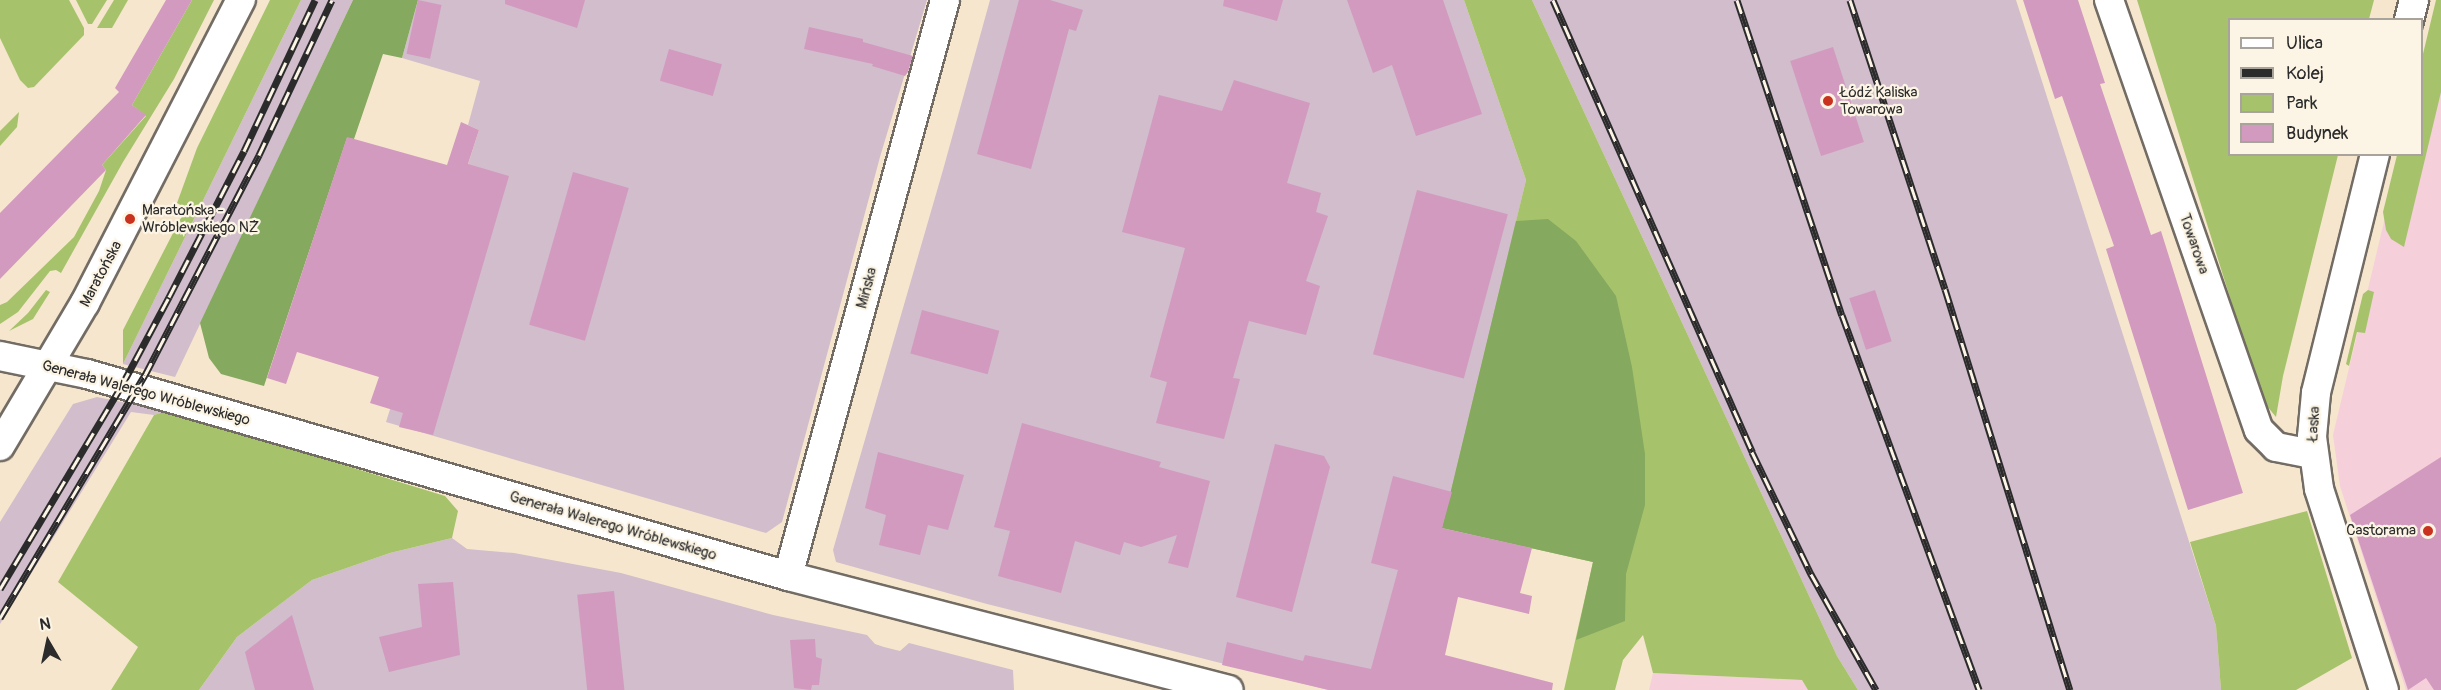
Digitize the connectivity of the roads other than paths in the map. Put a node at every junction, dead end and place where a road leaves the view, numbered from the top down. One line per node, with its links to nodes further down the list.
1 (241, 0): 8 (street, Maratońska)
2 (945, 0): 11 (street, Mińska)
3 (2109, 0): 10 (street, Towarowa)
4 (2414, 0): 5 (street)
5 (2410, 18)
6 (2375, 156): 10 (street, Łaska)
7 (0, 356): 8 (street, Generała Walerego Wróblewskiego)
8 (49, 366): 9 (street, Maratońska); 11 (street, Generała Walerego Wróblewskiego)
9 (0, 446)
10 (2312, 454): 13 (street, Łaska)
11 (788, 576): 12 (street, Generała Walerego Wróblewskiego)
12 (1228, 690)
13 (2384, 690)

